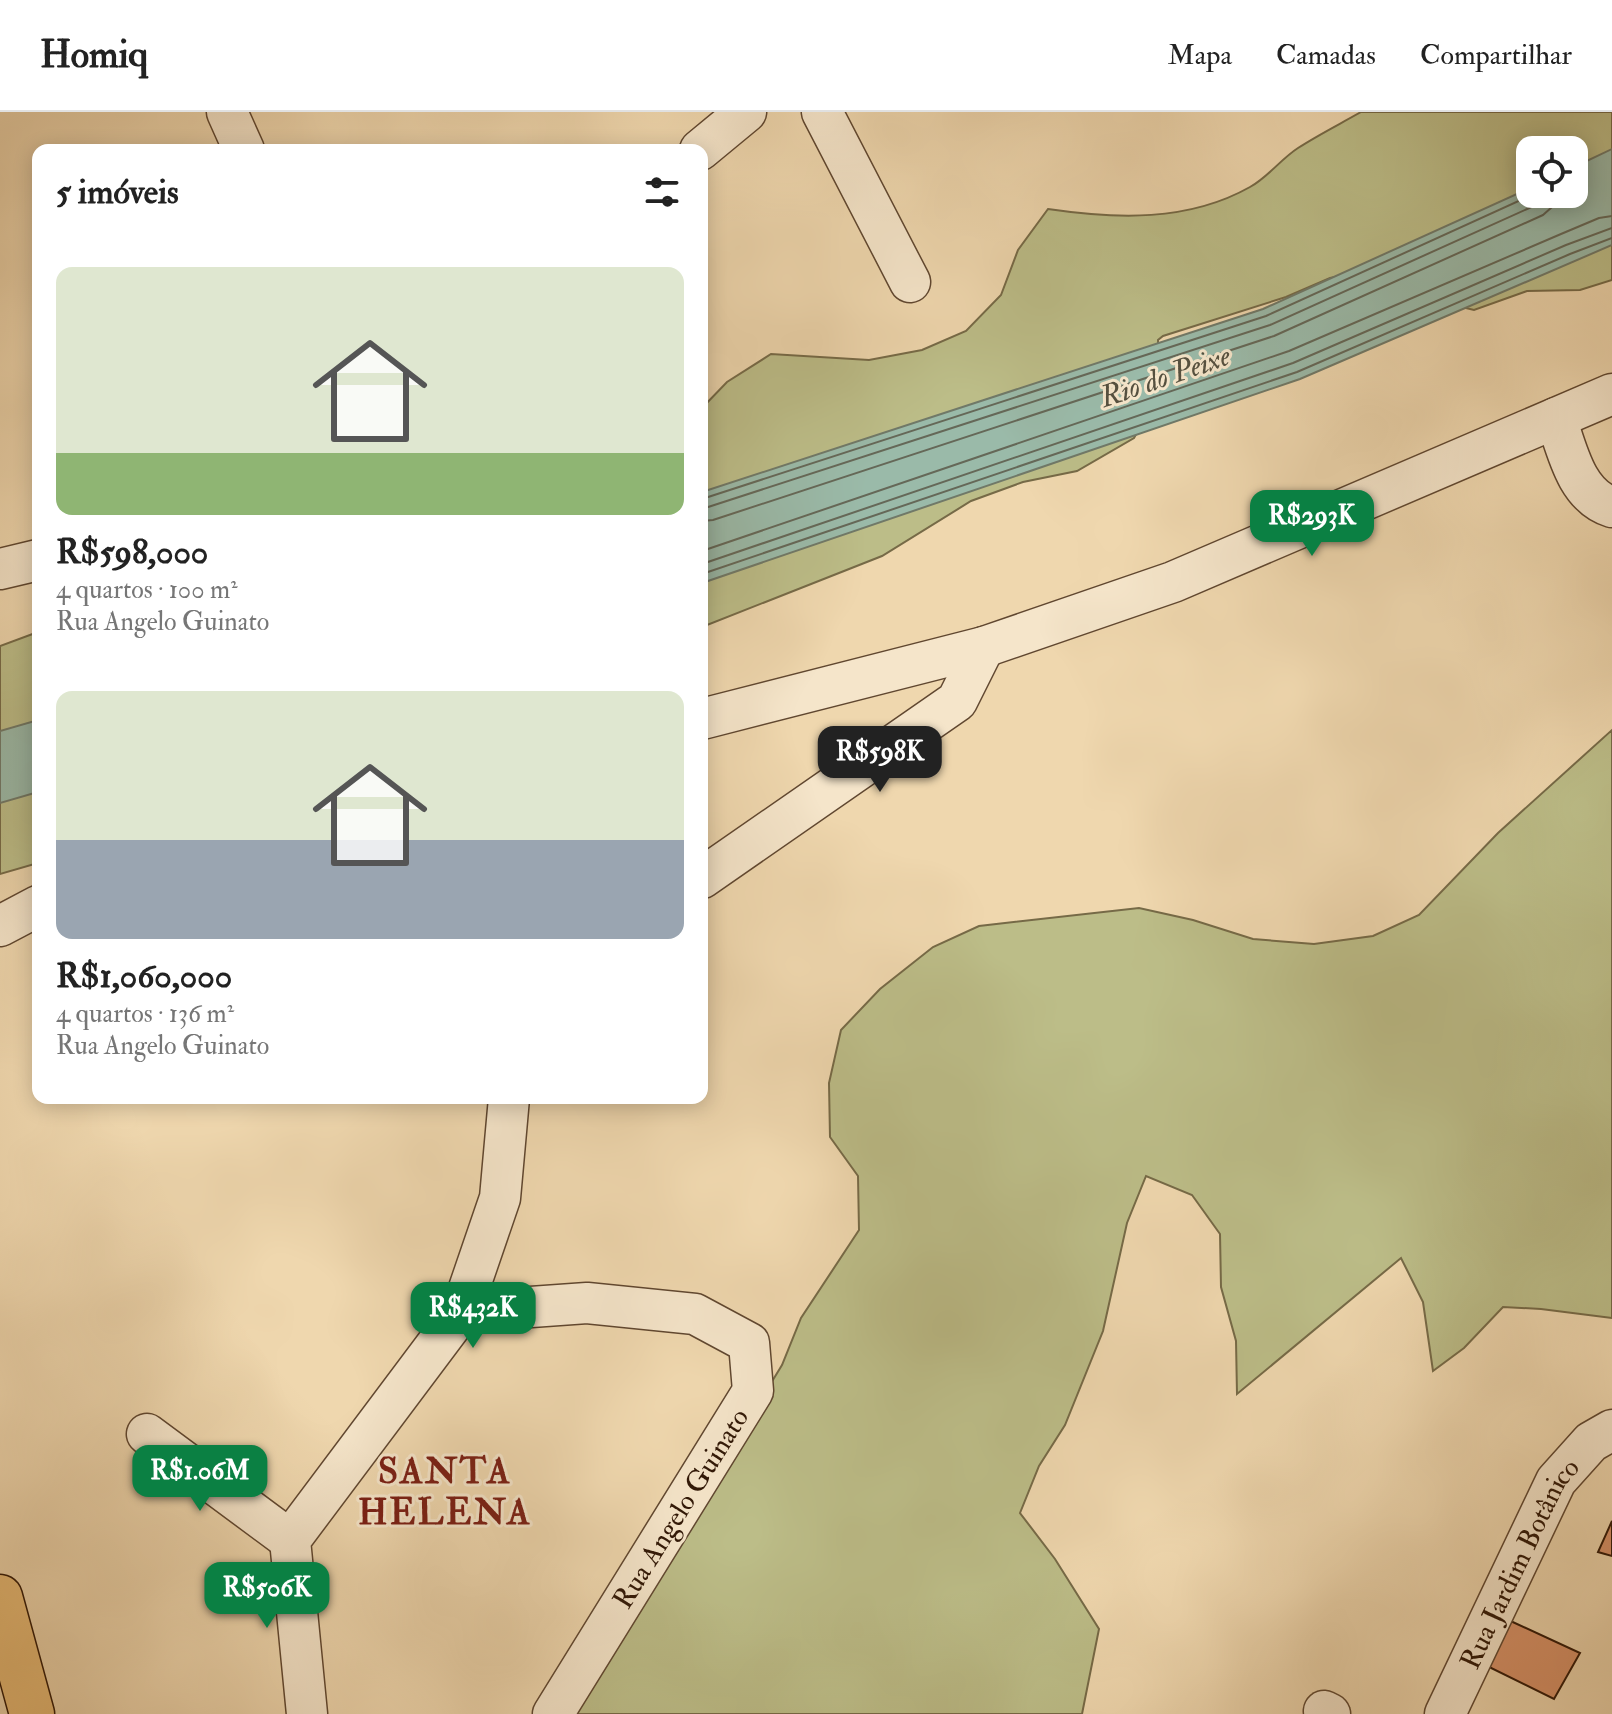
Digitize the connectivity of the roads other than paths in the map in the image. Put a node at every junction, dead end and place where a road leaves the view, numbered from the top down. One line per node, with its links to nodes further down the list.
1 (227, 112): 4 (street)
2 (746, 112): 5 (street)
3 (822, 112): 6 (street)
4 (241, 144)
5 (707, 144)
6 (910, 282)
7 (1612, 394): 8 (street)
8 (1556, 418): 9 (street); 12 (street)
9 (1612, 507)
10 (32, 561): 11 (street)
11 (0, 569)
12 (984, 647): 13 (street); 14 (street)
13 (708, 717)
14 (708, 874)
15 (32, 909): 16 (street)
16 (0, 926)
17 (508, 1104): 18 (street)
18 (461, 1312): 21 (street); 25 (street, Rua Angelo Guinato)
19 (1612, 1430): 26 (street, Rua Jardim Botânico)
20 (147, 1434): 21 (street)
21 (290, 1540): 24 (street)
22 (0, 1597): 23 (main road)
23 (32, 1714)
24 (307, 1714)
25 (553, 1714)
26 (1445, 1714)

